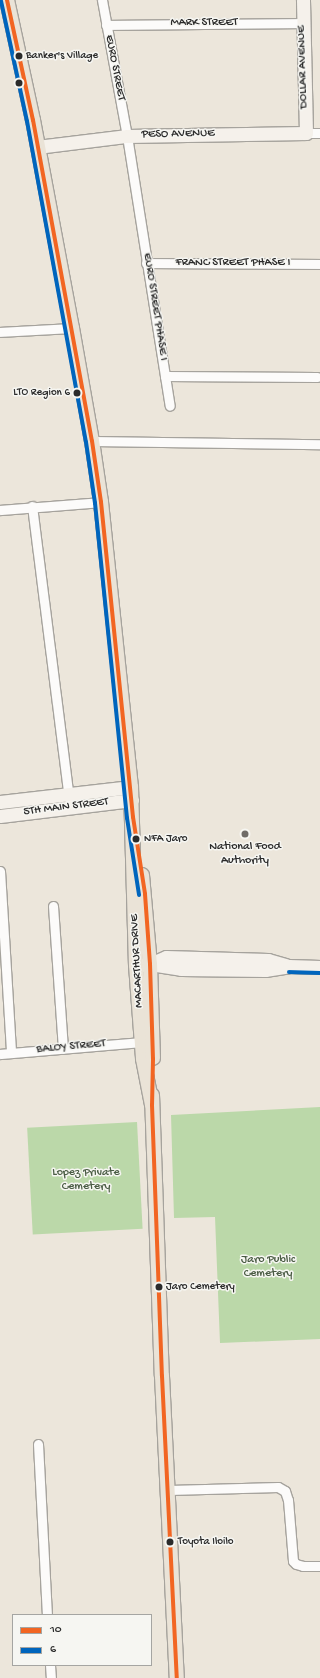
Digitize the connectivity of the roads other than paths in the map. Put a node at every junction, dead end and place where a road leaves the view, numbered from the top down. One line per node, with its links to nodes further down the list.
1 (7, 0): 9 (main road, MACARTHUR DRIVE)
2 (102, 0): 5 (street, EURO STREET)
3 (303, 0): 4 (street, DOLLAR AVENUE)
4 (303, 23): 5 (street, MARK STREET); 6 (street, DOLLAR AVENUE)
5 (106, 25): 8 (street, EURO STREET)
6 (306, 133): 7 (street, PESO AVENUE); 8 (street, PESO AVENUE)
7 (320, 133)
8 (127, 136): 9 (street, PESO AVENUE); 10 (street, EURO STREET PHASE I)
9 (37, 147): 12 (main road, MACARTHUR DRIVE)
10 (146, 263): 11 (street, FRANC STREET PHASE I); 14 (street, EURO STREET PHASE I)
11 (320, 264)
12 (72, 328): 13 (street); 17 (main road, MACARTHUR DRIVE)
13 (0, 332)
14 (165, 376): 15 (street, EURO STREET PHASE I); 16 (street)
15 (317, 377)
16 (170, 406)
17 (92, 441): 18 (street); 19 (main road, MACARTHUR DRIVE)
18 (320, 444)
19 (101, 502): 20 (street); 23 (main road, MACARTHUR DRIVE)
20 (32, 506): 21 (street); 22 (street)
21 (0, 510)
22 (68, 794): 23 (street, 5TH MAIN STREET); 24 (street, 5TH MAIN STREET); 25 (street)
23 (131, 794): 25 (street, 5TH MAIN STREET); 29 (main road, MACARTHUR DRIVE)
24 (0, 802)
25 (70, 808): 26 (street, 5TH MAIN STREET)
26 (0, 816)
27 (0, 871): 33 (street)
28 (52, 906): 32 (street)
29 (143, 964): 30 (street); 31 (main road, MACARTHUR DRIVE); 35 (main road, MACARTHUR DRIVE)
30 (320, 967)
31 (142, 1042): 32 (street, BALOY STREET); 35 (main road, MACARTHUR DRIVE)
32 (63, 1048): 33 (street, BALOY STREET)
33 (11, 1053): 34 (street, BALOY STREET)
34 (0, 1054)
35 (152, 1105): 37 (main road, MACARTHUR DRIVE)
36 (38, 1444): 39 (street)
37 (169, 1490): 38 (street); 42 (main road, MACARTHUR DRIVE)
38 (320, 1566)
39 (47, 1614)
40 (50, 1666): 41 (street)
41 (51, 1678)
42 (177, 1678)

